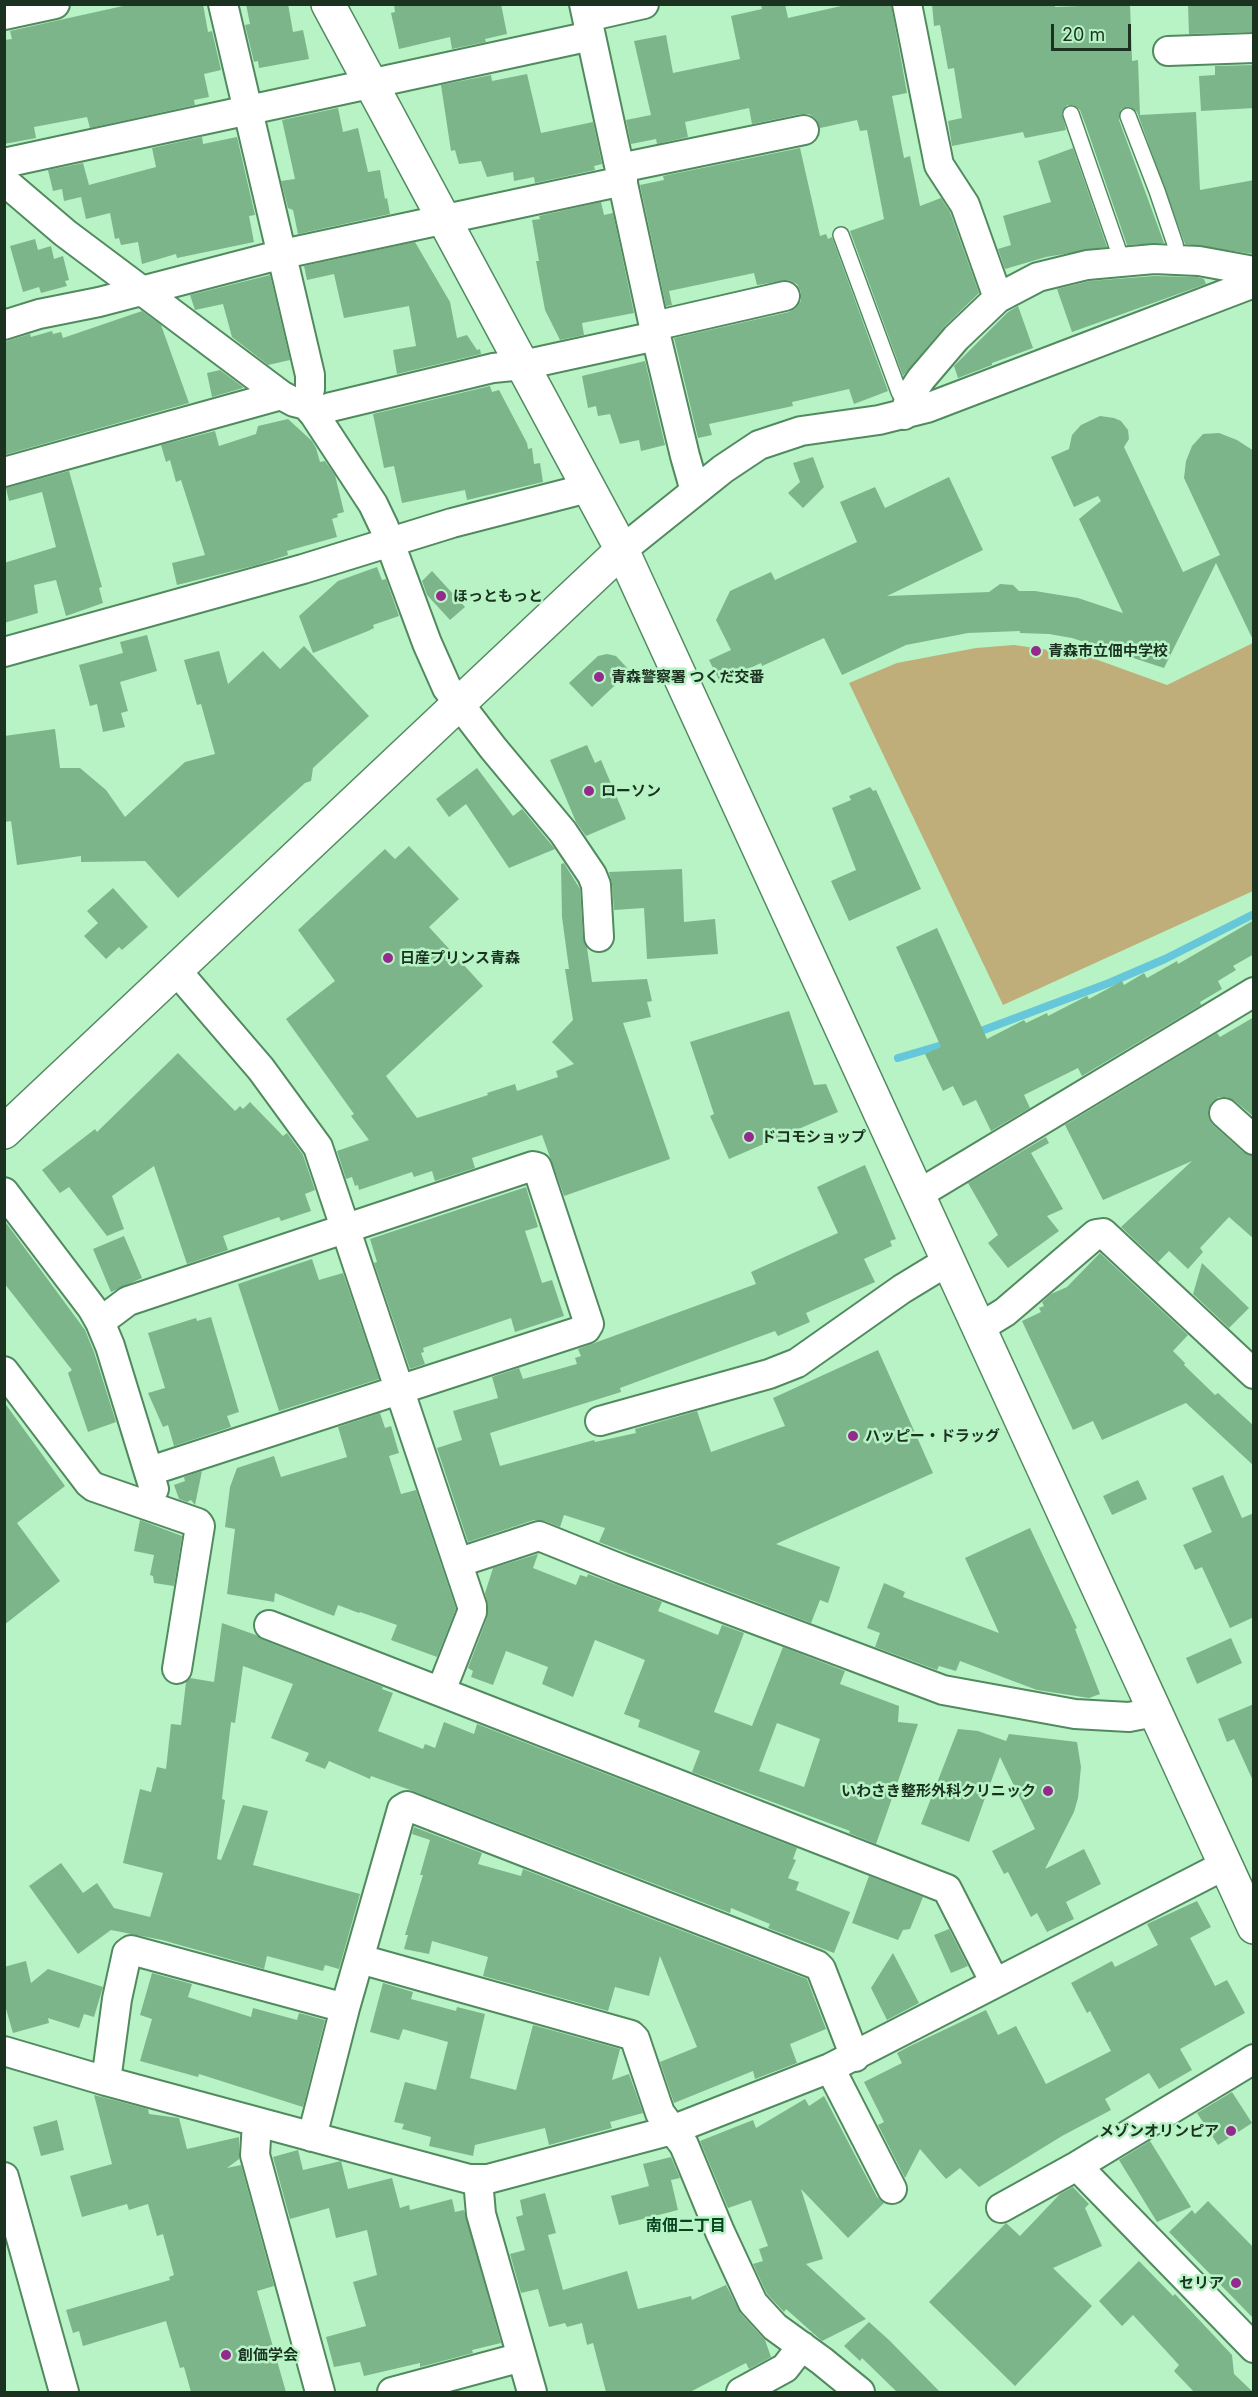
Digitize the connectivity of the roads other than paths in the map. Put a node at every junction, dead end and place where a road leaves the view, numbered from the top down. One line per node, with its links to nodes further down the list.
1 (55, 4): 6 (street)
2 (223, 4): 11 (street)
3 (328, 4): 10 (street)
4 (644, 4): 7 (street)
5 (907, 4): 27 (street)
6 (4, 15)
7 (587, 19): 10 (street); 16 (street)
8 (1254, 48): 9 (street)
9 (1168, 51)
10 (370, 84): 11 (street); 18 (street)
11 (249, 109): 15 (street); 20 (street)
12 (1071, 114): 22 (lane)
13 (1128, 116): 21 (lane)
14 (804, 130): 16 (street)
15 (4, 163)
16 (622, 175): 18 (street); 29 (street)
17 (4, 181): 25 (street)
18 (445, 220): 20 (street); 30 (street)
19 (841, 235): 32 (lane)
20 (283, 254): 25 (street); 31 (street)
21 (1178, 260): 22 (street); 23 (street)
22 (1122, 261): 27 (street)
23 (1254, 271)
24 (1254, 283): 32 (street)
25 (143, 290): 28 (street); 31 (street)
26 (785, 296): 29 (street)
27 (998, 298): 32 (street)
28 (4, 325)
29 (655, 331): 30 (street); 35 (street)
30 (523, 365): 31 (street); 34 (street)
31 (300, 405): 33 (street); 36 (street)
32 (905, 410): 35 (street)
33 (4, 472)
34 (588, 488): 36 (street); 37 (street)
35 (695, 490): 37 (street)
36 (389, 543): 38 (street); 39 (street)
37 (622, 550): 39 (street); 47 (street)
38 (4, 652)
39 (458, 705): 40 (street); 41 (street)
40 (599, 937)
41 (175, 969): 44 (street); 48 (street)
42 (1254, 992): 47 (street)
43 (1224, 1113): 45 (street)
44 (4, 1132)
45 (1254, 1140)
46 (4, 1192): 50 (street)
47 (917, 1195): 49 (street)
48 (346, 1228): 50 (street); 54 (street); 54 (street)
49 (948, 1262): 51 (street); 55 (street)
50 (100, 1322): 56 (street)
51 (979, 1329): 53 (street); 62 (street)
52 (4, 1371): 57 (street)
53 (1254, 1374)
54 (400, 1391): 56 (street); 58 (street)
55 (600, 1421)
56 (150, 1472): 57 (street)
57 (155, 1508): 60 (street)
58 (460, 1562): 61 (street); 62 (street)
59 (269, 1625): 61 (street)
60 (177, 1669)
61 (441, 1691): 66 (street)
62 (1155, 1712): 63 (street)
63 (1225, 1865): 64 (street); 66 (street)
64 (1254, 1926)
65 (360, 1959): 67 (street); 70 (street); 73 (street)
66 (995, 1983): 70 (street)
67 (345, 2008): 71 (street); 74 (street)
68 (4, 2051): 71 (street)
69 (1254, 2059): 75 (street)
70 (843, 2063): 73 (street); 78 (street)
71 (106, 2081): 72 (street)
72 (256, 2122): 74 (street); 84 (street)
73 (672, 2130): 77 (street); 80 (street)
74 (312, 2137): 77 (street)
75 (1077, 2166): 79 (street); 81 (street)
76 (4, 2177): 83 (street)
77 (478, 2180): 82 (street)
78 (892, 2189)
79 (1000, 2208)
80 (802, 2346): 87 (street); 88 (street)
81 (1254, 2348)
82 (522, 2357): 85 (street); 86 (street)
83 (64, 2392)
84 (320, 2392)
85 (392, 2392)
86 (532, 2392)
87 (741, 2392)
88 (860, 2392)

